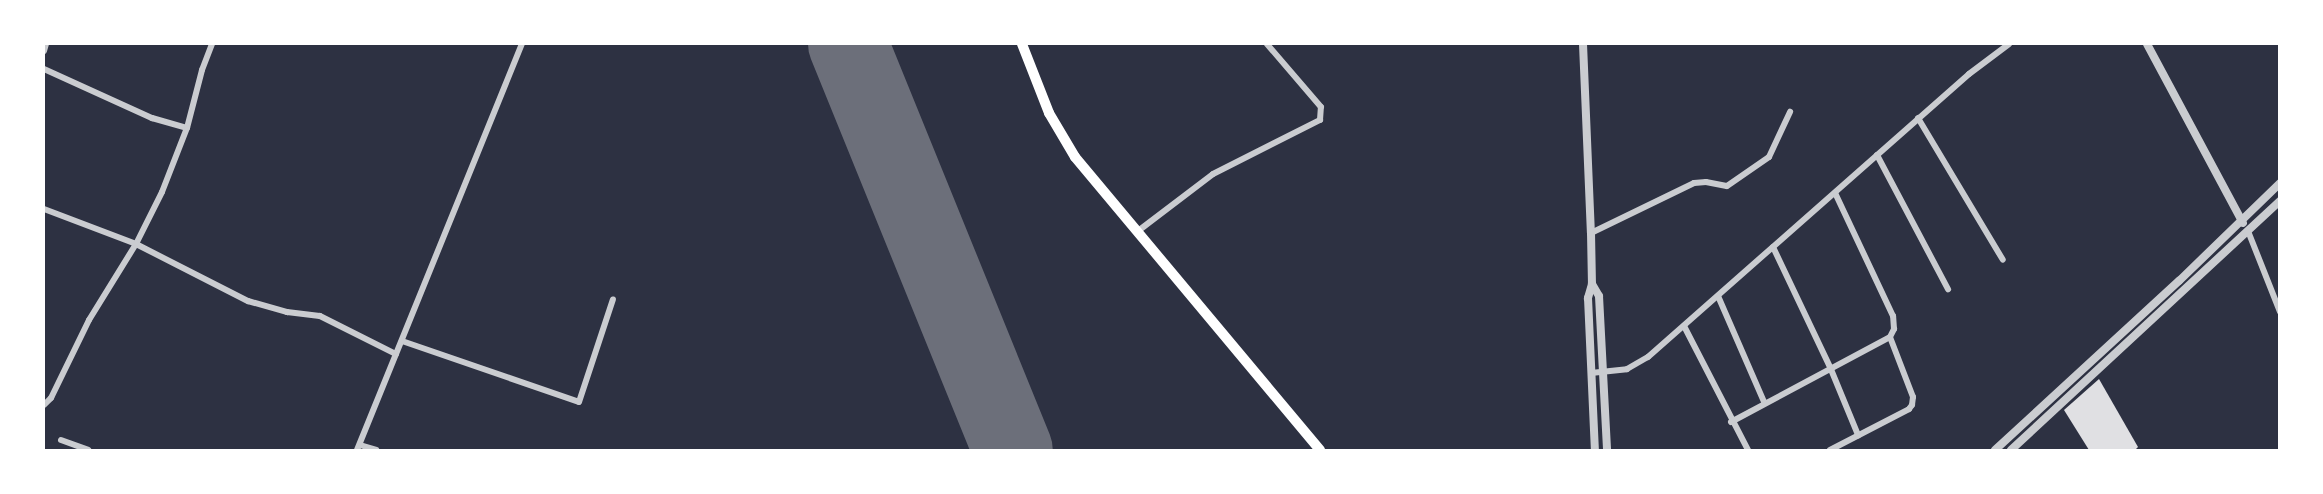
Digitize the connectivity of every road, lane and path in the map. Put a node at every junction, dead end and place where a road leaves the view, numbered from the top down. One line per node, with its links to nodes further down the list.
1 (46, 44): 9 (street)
2 (212, 44): 13 (street)
3 (522, 44): 33 (street)
4 (1022, 44): 20 (highway)
5 (1267, 44): 20 (street)
6 (1583, 44): 22 (street)
7 (2009, 44): 12 (street)
8 (2147, 44): 19 (street)
9 (44, 51)
10 (44, 69): 13 (street)
11 (1790, 112): 22 (street)
12 (1918, 118): 14 (street); 25 (street)
13 (187, 128): 23 (street)
14 (1877, 155): 16 (street); 27 (street)
15 (2280, 183): 19 (street)
16 (1835, 193): 24 (street); 32 (street)
17 (2280, 201): 21 (street)
18 (44, 209): 23 (street)
19 (2241, 219): 21 (street); 51 (street)
20 (1138, 231): 46 (highway)
21 (2248, 231): 30 (street); 52 (street)
22 (1591, 233): 26 (street)
23 (136, 244): 34 (street); 39 (street)
24 (1773, 247): 28 (street); 35 (street)
25 (2003, 260)
26 (1592, 284): 36 (street); 37 (street)
27 (1948, 289)
28 (1718, 296): 31 (street); 38 (street)
29 (613, 299): 33 (street)
30 (2280, 312)
31 (1684, 326): 36 (street); 40 (street)
32 (1890, 337): 35 (street); 41 (street)
33 (402, 341): 34 (street)
34 (396, 354): 43 (street)
35 (1830, 367): 38 (street); 41 (street)
36 (1603, 373): 37 (street); 48 (street)
37 (1591, 374): 47 (street)
38 (1764, 402): 40 (street)
39 (44, 405)
40 (1731, 423): 49 (street)
41 (1858, 435): 50 (street)
42 (61, 440): 44 (street)
43 (358, 448): 45 (street)
44 (88, 450)
45 (376, 450)
46 (1320, 450)
47 (1595, 450)
48 (1607, 450)
49 (1748, 450)
50 (1830, 450)
51 (1995, 450)
52 (2011, 450)

